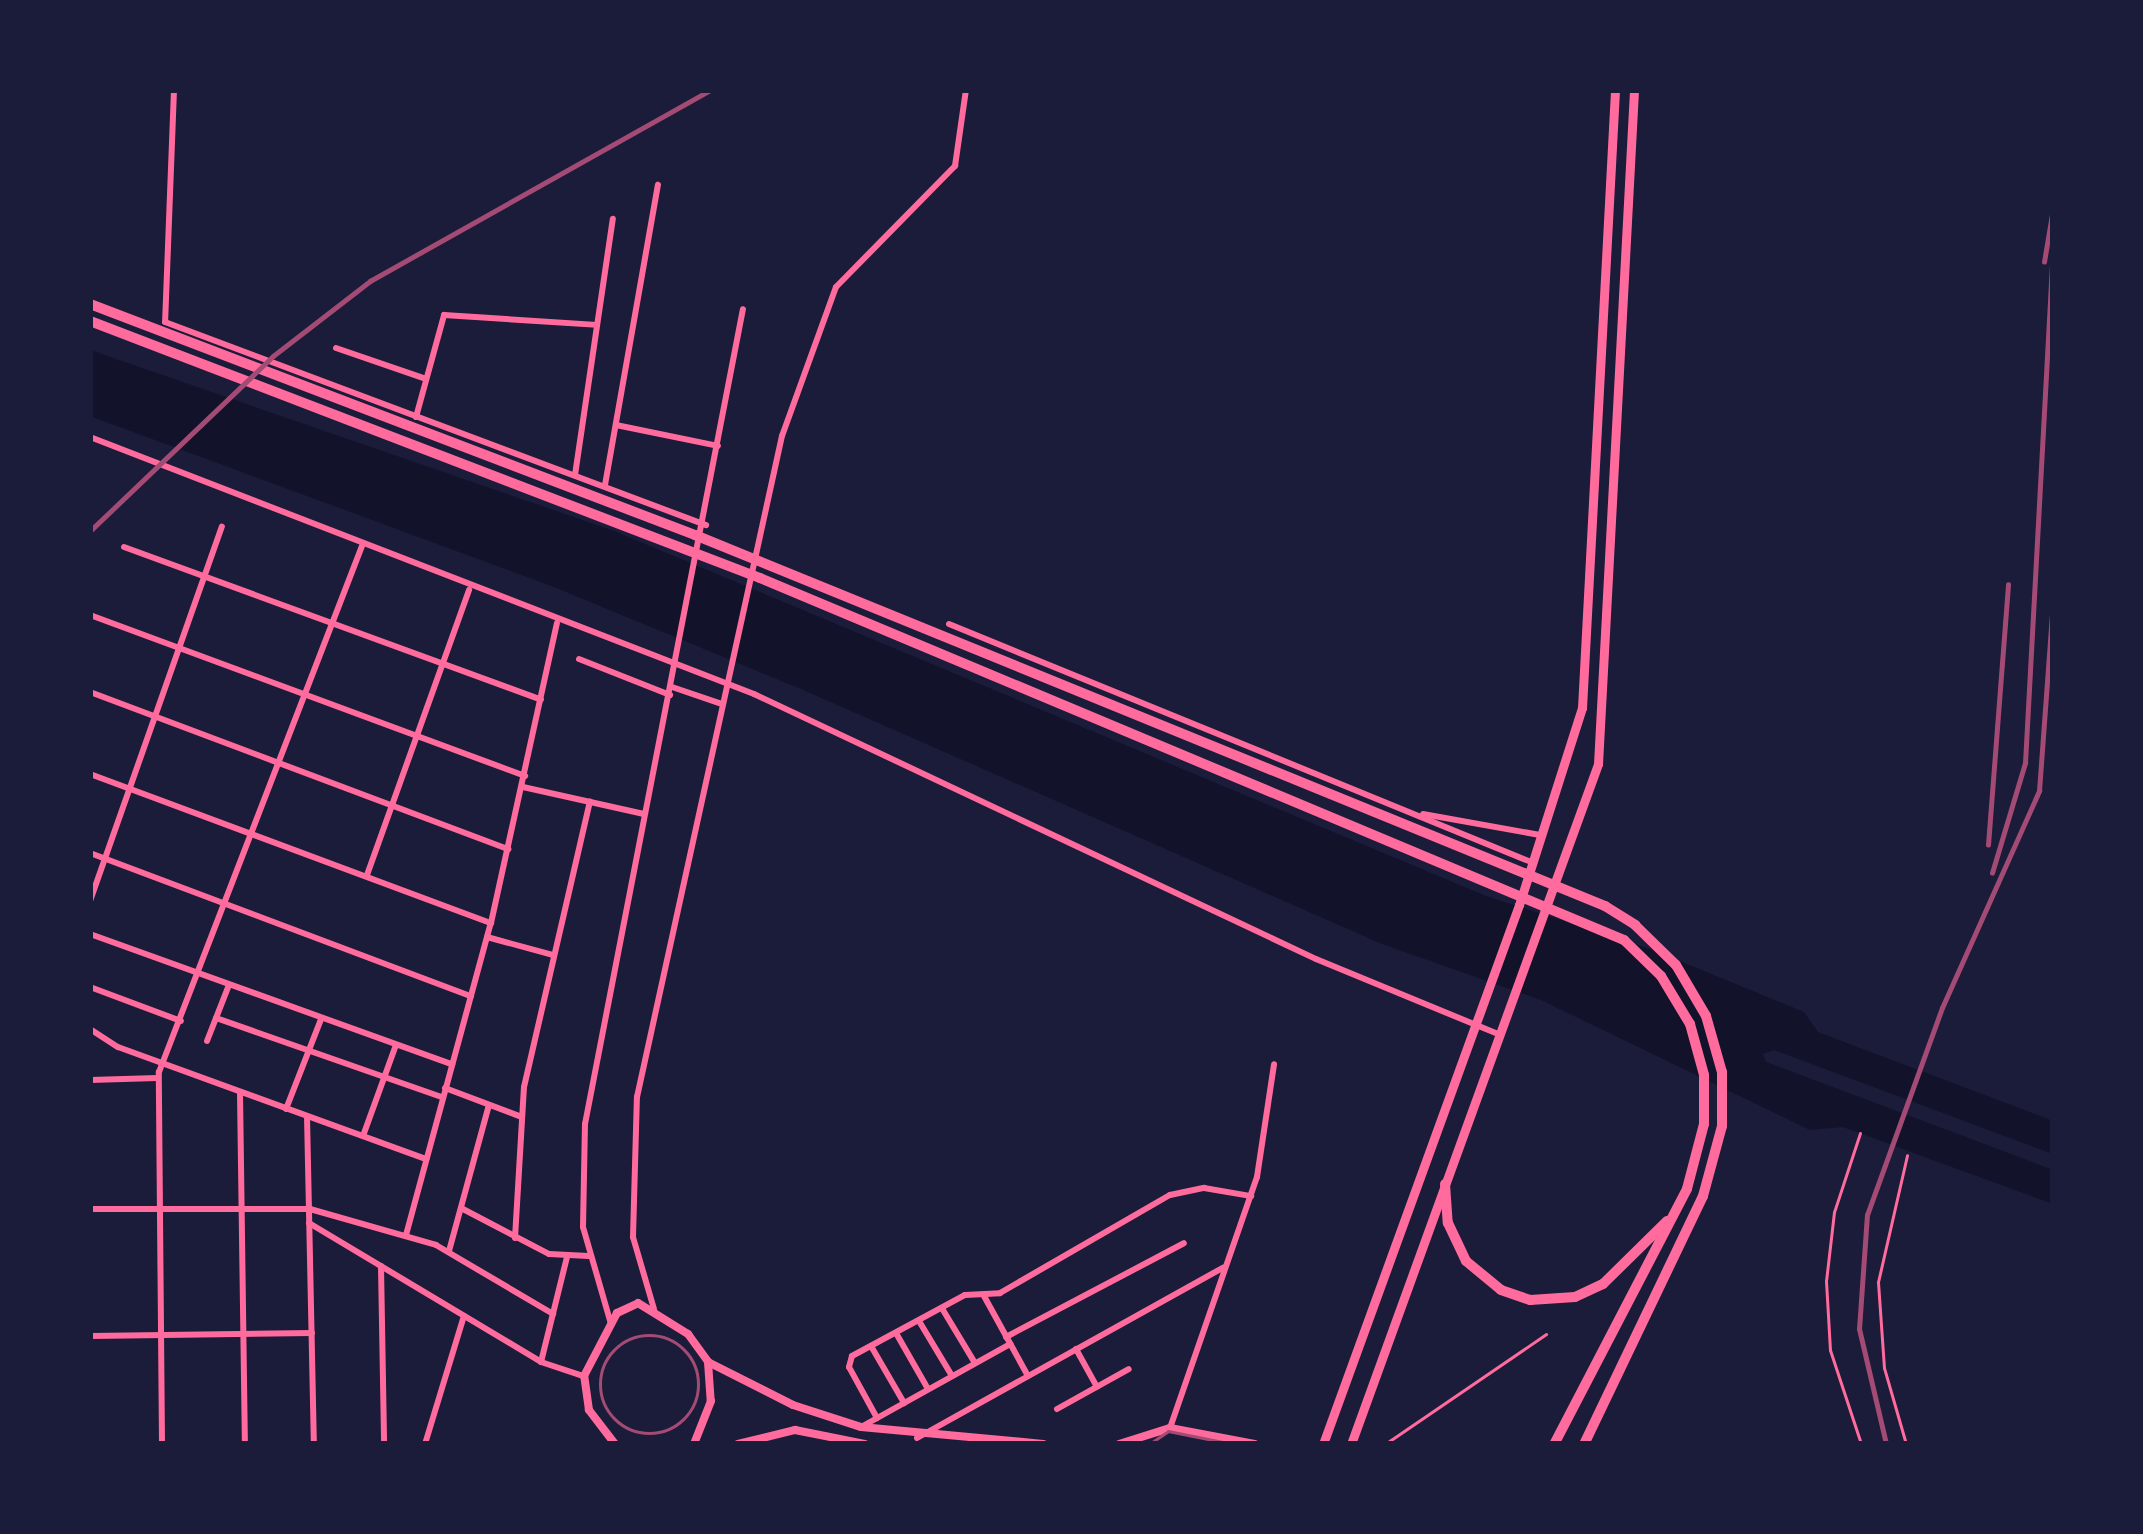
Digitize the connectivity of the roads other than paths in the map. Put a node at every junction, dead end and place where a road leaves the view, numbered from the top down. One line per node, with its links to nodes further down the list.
1 (174, 90): 13 (street)
2 (966, 90): 38 (street)
3 (1615, 90): 19 (main road)
4 (1634, 90): 20 (main road)
5 (658, 185): 14 (street)
6 (613, 219): 10 (street)
7 (90, 304): 162 (highway)
8 (743, 309): 16 (street)
9 (90, 321): 99 (highway)
10 (597, 325): 12 (street); 17 (street)
11 (336, 348): 12 (street)
12 (423, 378): 13 (street)
13 (416, 418): 17 (street)
14 (616, 425): 16 (street); 18 (street)
15 (90, 437): 23 (street)
16 (719, 446): 21 (street)
17 (575, 475): 18 (street)
18 (605, 485): 21 (street)
19 (1594, 497): 20 (main road); 51 (main road)
20 (1615, 497): 72 (main road)
21 (706, 525): 34 (street)
22 (222, 527): 25 (street)
23 (362, 546): 26 (street); 30 (street)
24 (124, 547): 25 (street)
25 (204, 578): 30 (street); 31 (street)
26 (469, 590): 28 (street); 33 (street)
27 (90, 615): 31 (street)
28 (557, 623): 37 (street); 70 (street)
29 (949, 624): 48 (street)
30 (332, 625): 33 (street); 36 (street)
31 (179, 648): 36 (street); 39 (street)
32 (578, 659): 34 (street)
33 (442, 666): 37 (street); 40 (street)
34 (672, 688): 38 (street); 49 (street)
35 (90, 692): 39 (street)
36 (305, 695): 40 (street); 41 (street)
37 (542, 700): 43 (street)
38 (720, 701): 111 (street)
39 (155, 717): 41 (street); 45 (street)
40 (416, 737): 43 (street); 47 (street)
41 (279, 764): 47 (street); 50 (street)
42 (90, 773): 45 (street)
43 (525, 776): 44 (street)
44 (523, 787): 46 (street); 52 (street)
45 (130, 788): 50 (street); 54 (street)
46 (590, 802): 49 (street); 62 (street)
47 (391, 807): 52 (street); 56 (street)
48 (1408, 811): 51 (street); 55 (street)
49 (644, 814): 105 (street)
50 (252, 834): 56 (street); 58 (street)
51 (1544, 835): 55 (main road)
52 (508, 849): 59 (street)
53 (90, 854): 54 (street)
54 (105, 859): 57 (street); 58 (street)
55 (1534, 863): 70 (main road)
56 (367, 875): 59 (street)
57 (90, 901)
58 (226, 904): 63 (street); 66 (street)
59 (490, 923): 61 (street)
60 (90, 934): 63 (street)
61 (487, 937): 62 (street); 66 (street)
62 (554, 955): 87 (street)
63 (199, 975): 64 (street); 69 (street)
64 (229, 986): 67 (street); 68 (street)
65 (90, 988): 69 (street)
66 (471, 995): 77 (street)
67 (216, 1018): 73 (street); 75 (street)
68 (321, 1018): 74 (street); 75 (street)
69 (181, 1021): 76 (street)
70 (1472, 1024): 72 (street); 112 (main road)
71 (90, 1029): 76 (street)
72 (1498, 1034): 92 (main road)
73 (206, 1041)
74 (396, 1045): 77 (street); 79 (street)
75 (309, 1050): 79 (street); 85 (street)
76 (162, 1064): 80 (street); 82 (street)
77 (452, 1064): 83 (street)
78 (1274, 1064): 93 (street)
79 (384, 1077): 83 (street); 89 (street)
80 (157, 1078): 81 (street); 96 (street)
81 (90, 1080)
82 (240, 1093): 85 (street); 97 (street)
83 (444, 1093): 84 (street); 91 (street)
84 (490, 1105): 87 (street); 94 (street)
85 (286, 1109): 86 (street)
86 (307, 1116): 89 (street); 98 (street)
87 (519, 1117): 102 (street)
88 (1860, 1133): 163 (lane)
89 (363, 1136): 91 (street)
90 (1907, 1155): 164 (lane)
91 (426, 1159): 101 (street)
92 (1445, 1184): 99 (highway); 115 (main road)
93 (1251, 1196): 108 (street); 109 (street)
94 (461, 1208): 102 (street); 104 (street)
95 (90, 1209): 96 (street)
96 (159, 1209): 97 (street); 122 (street)
97 (242, 1209): 98 (street); 120 (street)
98 (310, 1209): 100 (street); 101 (street)
99 (1674, 1215): 161 (highway)
100 (309, 1223): 107 (street); 118 (street)
101 (406, 1235): 104 (street)
102 (515, 1238): 106 (street)
103 (1184, 1243): 124 (street)
104 (449, 1251): 113 (street)
105 (589, 1256): 106 (street); 117 (street)
106 (567, 1257): 113 (street)
107 (381, 1266): 114 (street); 148 (street)
108 (1228, 1266): 126 (street); 141 (street)
109 (984, 1296): 110 (street); 124 (street)
110 (942, 1308): 116 (street); 129 (street)
111 (654, 1310): 117 (street); 128 (street)
112 (1370, 1310): 115 (main road); 158 (main road)
113 (553, 1314): 127 (street)
114 (464, 1316): 127 (street); 149 (street)
115 (1396, 1318): 159 (main road)
116 (919, 1321): 119 (street); 132 (street)
117 (611, 1324): 131 (street)
118 (312, 1333): 120 (street); 147 (street)
119 (896, 1333): 125 (street); 135 (street)
120 (243, 1334): 122 (street); 146 (street)
121 (1546, 1334): 160 (lane)
122 (160, 1335): 123 (street); 145 (street)
123 (90, 1336)
124 (1008, 1340): 129 (street); 133 (street)
125 (871, 1346): 136 (street); 139 (street)
126 (1076, 1349): 133 (street); 134 (street)
127 (541, 1362): 131 (street)
128 (708, 1362): 138 (street); 151 (street)
129 (975, 1363): 132 (street)
130 (1129, 1369): 134 (street)
131 (584, 1376): 150 (street)
132 (952, 1376): 135 (street)
133 (1028, 1376): 144 (street)
134 (1097, 1387): 137 (street)
135 (928, 1390): 136 (street)
136 (904, 1403): 139 (street)
137 (1057, 1409)
138 (809, 1411): 140 (street); 142 (street)
139 (878, 1418): 140 (street)
140 (861, 1427): 144 (street)
141 (1170, 1428): 143 (street); 157 (street)
142 (806, 1431): 152 (street); 153 (street)
143 (1155, 1431): 155 (street); 156 (street)
144 (917, 1438): 154 (street)
145 (162, 1444)
146 (245, 1444)
147 (314, 1444)
148 (384, 1444)
149 (425, 1444)
150 (615, 1444)
151 (694, 1444)
152 (738, 1444)
153 (865, 1444)
154 (1042, 1444)
155 (1119, 1444)
156 (1147, 1444)
157 (1256, 1444)
158 (1324, 1444)
159 (1352, 1444)
160 (1384, 1444)
161 (1553, 1444)
162 (1584, 1444)
163 (1861, 1444)
164 (1906, 1444)

